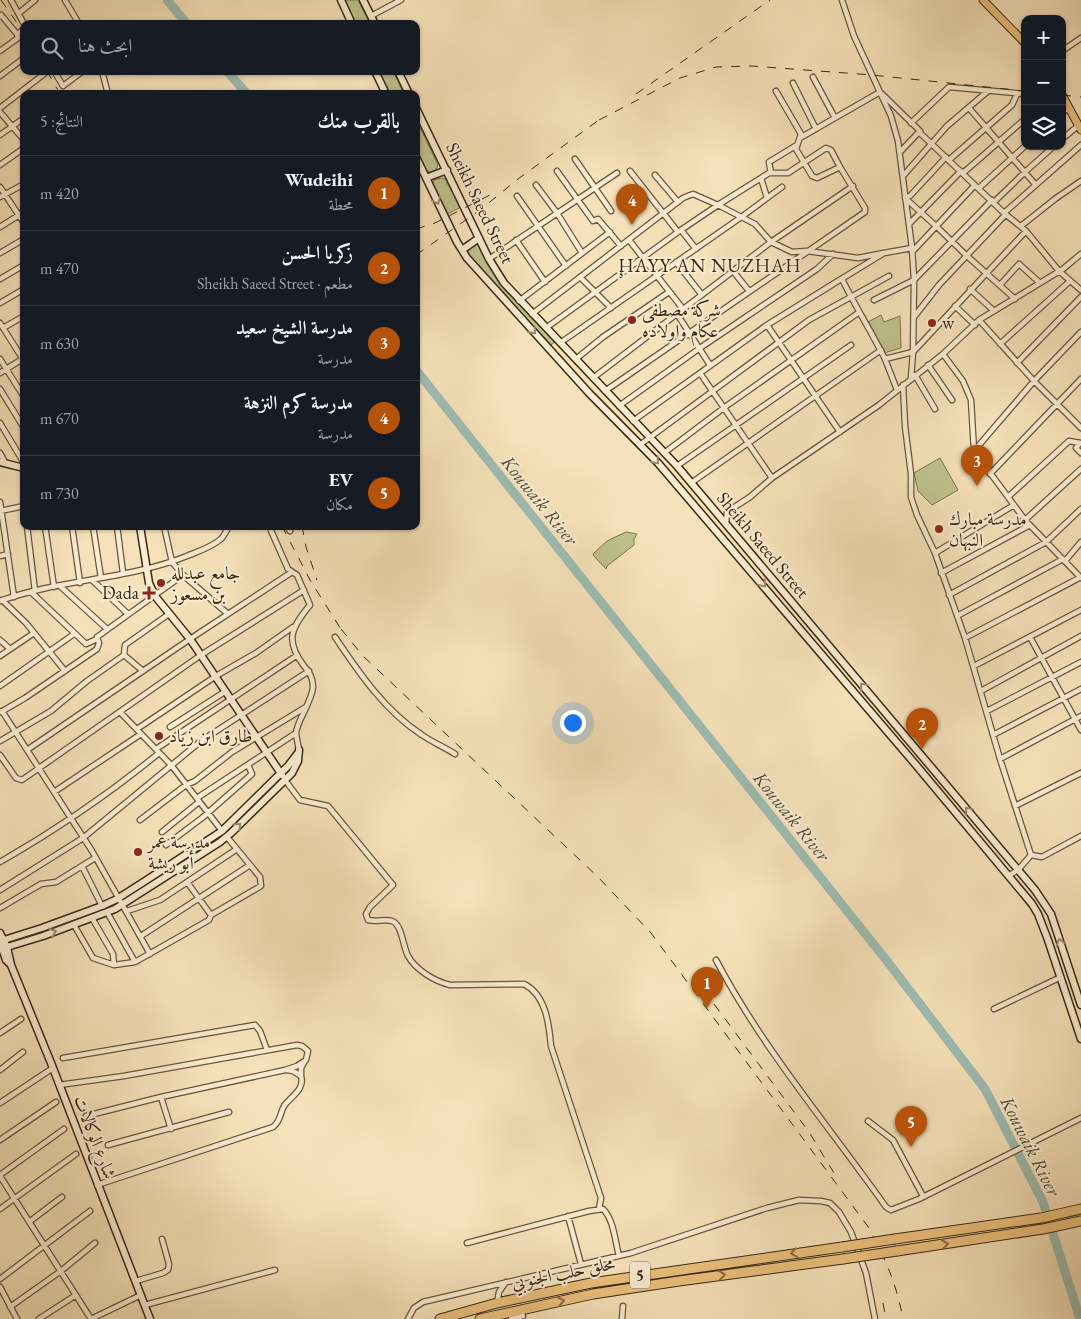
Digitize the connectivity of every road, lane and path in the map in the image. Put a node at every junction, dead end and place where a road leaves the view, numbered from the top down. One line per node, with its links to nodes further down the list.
1 (11, 0): 9 (street)
2 (35, 0): 9 (street)
3 (65, 0): 13 (street)
4 (341, 0): 14 (main road)
5 (363, 0): 11 (main road)
6 (401, 0): 11 (street)
7 (842, 0): 38 (street)
8 (983, 0): 19 (main road)
9 (18, 13): 12 (street)
10 (0, 16): 17 (street)
11 (371, 16): 15 (main road)
12 (22, 20)
13 (77, 20)
14 (350, 20)
15 (373, 20)
16 (20, 32): 17 (street)
17 (17, 34): 21 (street)
18 (1081, 38): 20 (street)
19 (1021, 39)
20 (1066, 48)
21 (0, 50)
22 (20, 61): 29 (street)
23 (43, 75): 32 (street)
24 (56, 75): 25 (street)
25 (78, 75)
26 (103, 75): 33 (street)
27 (377, 75): 34 (main road)
28 (400, 75): 35 (main road)
29 (0, 76)
30 (813, 77): 47 (street)
31 (793, 83): 54 (street)
32 (23, 90)
33 (107, 90)
34 (384, 90)
35 (407, 90)
36 (776, 91): 59 (street)
37 (988, 91): 40 (street); 43 (street); 49 (street)
38 (880, 92): 47 (street); 49 (street); 67 (street)
39 (20, 93): 42 (street)
40 (1016, 94): 41 (street); 52 (street)
41 (1021, 94)
42 (0, 108)
43 (969, 108): 52 (street); 62 (street)
44 (1066, 111): 53 (main road)
45 (0, 112): 51 (street)
46 (420, 116): 75 (main road, Sheikh Saeed Street)
47 (835, 118): 54 (street)
48 (20, 121): 51 (street)
49 (911, 122): 55 (street)
50 (1021, 123): 60 (street)
51 (12, 126): 56 (street); 57 (street)
52 (986, 128): 60 (street); 70 (street)
53 (1080, 128): 58 (street)
54 (816, 129): 59 (street)
55 (919, 132): 62 (street); 67 (street)
56 (0, 135)
57 (20, 135)
58 (1066, 137)
59 (800, 138): 61 (street)
60 (999, 143): 68 (street); 79 (street)
61 (798, 144): 71 (street); 81 (street)
62 (932, 144): 70 (street); 83 (street)
63 (1081, 145): 87 (street)
64 (1021, 150): 68 (street)
65 (1050, 150): 80 (street)
66 (20, 151): 72 (street)
67 (900, 152): 83 (street)
68 (1012, 158): 80 (street); 93 (street)
69 (575, 159): 94 (street)
70 (948, 159): 79 (street); 98 (street)
71 (804, 163): 74 (street); 74 (street); 81 (street)
72 (0, 165)
73 (420, 165): 84 (main road, Sheikh Saeed Street)
74 (840, 167): 92 (street)
75 (446, 170): 84 (main road); 118 (main road, Sheikh Saeed Street)
76 (557, 171): 99 (street)
77 (630, 171): 106 (street)
78 (617, 172): 94 (street)
79 (962, 172): 93 (street); 104 (street)
80 (1025, 172): 87 (street); 100 (street)
81 (771, 173): 85 (street)
82 (654, 175): 101 (street)
83 (903, 176): 98 (street)
84 (426, 178): 126 (main road, Sheikh Saeed Street, one-way to 126)
85 (761, 178): 97 (street); 102 (street)
86 (1081, 181): 113 (street)
87 (1035, 184): 107 (street)
88 (536, 185): 105 (street)
89 (0, 186): 95 (street)
90 (20, 186): 95 (street)
91 (782, 186): 97 (street)
92 (853, 186): 122 (street); 128 (street)
93 (977, 187): 100 (street); 112 (street)
94 (594, 188): 99 (street); 103 (street)
95 (2, 195): 108 (street)
96 (517, 196): 111 (street)
97 (767, 198): 109 (street)
98 (905, 198): 104 (street); 110 (street)
99 (578, 199): 105 (street); 117 (street)
100 (993, 201): 107 (street); 123 (street)
101 (678, 202): 102 (street); 106 (street)
102 (718, 205): 109 (street); 116 (street)
103 (611, 211)
104 (920, 212): 110 (street); 112 (street)
105 (557, 213): 111 (street); 130 (street)
106 (664, 213): 116 (street); 120 (street)
107 (1005, 214): 113 (street); 134 (street)
108 (19, 215): 114 (street)
109 (740, 218): 122 (street); 125 (street)
110 (909, 224): 127 (street)
111 (538, 225): 119 (street); 138 (street)
112 (937, 226): 123 (street); 127 (street)
113 (1021, 226): 115 (street)
114 (0, 227)
115 (1026, 230): 141 (street); 142 (street)
116 (680, 231): 125 (street); 135 (street)
117 (610, 232): 124 (street); 130 (street)
118 (479, 238): 126 (main road); 136 (main road, Sheikh Saeed Street)
119 (516, 240): 136 (street); 150 (street)
120 (629, 240): 124 (street); 135 (street)
121 (20, 241): 129 (street)
122 (771, 242): 128 (street); 140 (street)
123 (952, 242): 134 (street); 148 (street)
124 (621, 246): 145 (street)
125 (696, 249): 137 (street)
126 (462, 250): 229 (main road, Sheikh Saeed Street, one-way to 229)
127 (912, 250): 131 (street); 148 (street)
128 (807, 251): 132 (street); 155 (street)
129 (0, 253)
130 (582, 253): 138 (street)
131 (884, 253): 132 (street); 147 (street)
132 (833, 254): 187 (street)
133 (1081, 254): 142 (street)
134 (966, 256): 141 (street); 173 (street)
135 (644, 258): 143 (street); 158 (street)
136 (489, 259): 164 (main road, Sheikh Saeed Street)
137 (676, 262): 143 (street); 159 (street)
138 (566, 266): 150 (street)
139 (20, 267): 146 (street)
140 (733, 271): 155 (street); 159 (street)
141 (986, 272): 152 (street); 153 (street)
142 (1059, 272): 149 (street); 151 (street)
143 (657, 276): 157 (street); 167 (street)
144 (888, 276): 160 (street)
145 (580, 277): 158 (street); 171 (street)
146 (0, 279)
147 (842, 279): 160 (street); 177 (street)
148 (914, 280): 163 (street); 173 (street)
149 (1070, 281): 154 (street); 185 (street)
150 (544, 282): 164 (street)
151 (1040, 283): 152 (street); 162 (street)
152 (1000, 285): 162 (street)
153 (970, 289): 166 (street); 169 (street)
154 (1081, 290)
155 (749, 291): 182 (street)
156 (20, 292): 165 (street)
157 (669, 292): 168 (street); 193 (street)
158 (596, 293): 167 (street); 180 (street)
159 (702, 295): 168 (street)
160 (851, 296): 170 (street); 183 (street)
161 (1081, 297): 197 (street)
162 (1015, 299): 169 (street)
163 (874, 300)
164 (520, 301): 171 (main road, Sheikh Saeed Street)
165 (0, 304)
166 (955, 306): 178 (street); 189 (street)
167 (611, 308): 184 (street)
168 (683, 309): 172 (street)
169 (994, 311): 175 (street)
170 (858, 313): 188 (street); 195 (street)
171 (532, 314): 180 (main road, Sheikh Saeed Street)
172 (676, 314): 182 (street); 204 (street)
173 (914, 317): 189 (street)
174 (20, 318): 179 (street)
175 (980, 320): 178 (street); 185 (street)
176 (0, 323): 179 (street)
177 (767, 325): 183 (street); 198 (street)
178 (975, 325): 190 (street)
179 (3, 328): 191 (street)
180 (546, 328): 184 (main road, Sheikh Saeed Street)
181 (1081, 332): 207 (street)
182 (688, 333): 187 (street); 212 (street)
183 (779, 342): 195 (street); 213 (street)
184 (560, 343): 193 (main road, Sheikh Saeed Street)
185 (1000, 344): 197 (street)
186 (851, 345): 205 (street)
187 (700, 348): 198 (street); 217 (street)
188 (881, 350): 194 (street); 214 (street)
189 (913, 352): 194 (street); 203 (street)
190 (943, 354): 199 (street); 230 (street)
191 (20, 355)
192 (0, 359): 200 (street)
193 (576, 359): 204 (main road, Sheikh Saeed Street)
194 (885, 359): 210 (street)
195 (791, 361): 205 (street); 218 (street)
196 (20, 362): 200 (street)
197 (1017, 363): 207 (street)
198 (710, 365): 202 (street)
199 (928, 365): 203 (street); 215 (street)
200 (6, 369): 201 (street); 211 (street)
201 (0, 373)
202 (700, 373): 213 (street); 220 (street)
203 (913, 377): 208 (street); 219 (street)
204 (592, 378): 212 (main road, Sheikh Saeed Street)
205 (803, 378): 214 (street); 223 (street)
206 (1081, 379): 216 (street)
207 (1034, 381): 216 (street); 230 (street)
208 (903, 385): 210 (street); 263 (street)
209 (0, 389): 221 (street)
210 (897, 390): 225 (street)
211 (20, 391)
212 (605, 391): 217 (main road, Sheikh Saeed Street)
213 (712, 391): 218 (street); 226 (street)
214 (815, 396): 225 (street); 227 (street)
215 (952, 400)
216 (1057, 404): 224 (street); 239 (street)
217 (620, 406): 220 (main road, Sheikh Saeed Street)
218 (725, 407): 223 (street); 232 (street)
219 (934, 409)
220 (633, 421): 226 (main road, Sheikh Saeed Street)
221 (20, 422)
222 (0, 423): 234 (street)
223 (737, 424): 227 (street); 236 (street)
224 (1081, 428)
225 (840, 432): 240 (street)
226 (650, 437): 229 (street); 232 (main road, Sheikh Saeed Street)
227 (749, 442): 240 (street); 241 (street)
228 (1080, 443): 233 (street); 242 (street)
229 (641, 444): 260 (main road, Sheikh Saeed Street, one-way to 260)
230 (974, 451): 239 (street)
231 (0, 453): 235 (street)
232 (664, 453): 236 (main road, Sheikh Saeed Street)
233 (1081, 453)
234 (20, 456)
235 (3, 463): 237 (main road)
236 (677, 466): 241 (main road, Sheikh Saeed Street)
237 (20, 467)
238 (1081, 469): 248 (street)
239 (990, 474): 242 (street)
240 (772, 478): 250 (street)
241 (691, 483): 250 (main road, Sheikh Saeed Street)
242 (1008, 497): 244 (street)
243 (0, 502): 247 (street)
244 (1014, 505): 248 (street); 263 (street)
245 (20, 507): 247 (street)
246 (1081, 509): 261 (street)
247 (1, 511): 264 (street)
248 (1025, 520): 249 (street)
249 (1030, 525): 261 (street); 271 (street)
250 (728, 527): 260 (main road); 371 (main road, Sheikh Saeed Street, one-way to 250)
251 (27, 530): 280 (street)
252 (46, 530): 278 (street)
253 (73, 530): 276 (street)
254 (94, 530): 274 (street)
255 (118, 530): 270 (street)
256 (141, 530): 268 (main road)
257 (165, 530): 267 (street)
258 (227, 530): 267 (street)
259 (271, 530): 269 (street)
260 (722, 536): 372 (main road, Sheikh Saeed Street, one-way to 372)
261 (1046, 542): 266 (street); 281 (street)
262 (1081, 542): 266 (street)
263 (935, 553): 271 (street)
264 (8, 554): 265 (street); 283 (street)
265 (0, 556)
266 (1064, 560): 273 (street); 289 (street)
267 (172, 562): 268 (street); 272 (street)
268 (147, 570): 270 (street); 282 (main road)
269 (292, 572): 279 (street); 288 (street)
270 (123, 573): 274 (street)
271 (941, 573): 281 (street)
272 (183, 575): 282 (street); 288 (street)
273 (1081, 577): 297 (street)
274 (101, 578): 275 (street)
275 (92, 580): 276 (street); 286 (street)
276 (80, 582): 277 (street)
277 (60, 586): 278 (street); 291 (street)
278 (54, 587): 280 (street)
279 (304, 590): 290 (street); 304 (street)
280 (33, 592): 283 (street); 293 (street)
281 (949, 595): 289 (street)
282 (155, 596): 286 (street); 287 (main road)
283 (14, 597): 284 (street)
284 (1, 601): 292 (street)
285 (1081, 610): 296 (street)
286 (128, 614): 291 (street)
287 (169, 614): 299 (main road); 303 (street)
288 (228, 614): 299 (street)
289 (956, 616): 297 (street)
290 (295, 626): 306 (street); 313 (street)
291 (107, 629): 298 (street)
292 (34, 633): 301 (street); 302 (street)
293 (74, 634): 298 (street); 302 (street)
294 (1081, 636): 307 (street)
295 (335, 637): 342 (street)
296 (1030, 637): 307 (street); 309 (street)
297 (965, 638): 309 (street)
298 (97, 639): 310 (street)
299 (190, 639): 304 (main road); 311 (street)
300 (0, 640): 301 (street)
301 (10, 649): 305 (street)
302 (49, 651): 310 (street); 315 (street)
303 (124, 655): 311 (street); 331 (street)
304 (201, 655): 313 (main road); 324 (street)
305 (0, 656)
306 (296, 656): 312 (street); 320 (street)
307 (1042, 657): 314 (street); 318 (street)
308 (1081, 662): 314 (street)
309 (974, 666): 318 (street)
310 (65, 671): 323 (street)
311 (143, 671): 337 (street)
312 (309, 671): 321 (street); 325 (street)
313 (216, 676): 317 (main road); 329 (street)
314 (1052, 677): 319 (street); 322 (street)
315 (0, 686)
316 (1081, 689): 319 (street)
317 (226, 691): 320 (main road); 328 (street)
318 (981, 691): 322 (street)
319 (1063, 698): 327 (street); 334 (street)
320 (232, 700): 325 (main road); 339 (street)
321 (307, 707): 332 (street); 335 (street)
322 (987, 711): 334 (street)
323 (1, 712): 331 (street)
324 (120, 712): 329 (street); 346 (street)
325 (242, 714): 335 (main road); 345 (street)
326 (1081, 716): 327 (street)
327 (1075, 719): 330 (street); 343 (street)
328 (170, 727)
329 (137, 729): 333 (street)
330 (1081, 730)
331 (15, 733): 336 (street); 337 (street)
332 (296, 733): 338 (street); 340 (street)
333 (141, 734): 339 (street); 351 (street)
334 (993, 735): 343 (street)
335 (256, 736): 340 (main road); 350 (street)
336 (0, 742)
337 (27, 750): 346 (street)
338 (299, 750): 347 (main road); 349 (main road)
339 (157, 751): 345 (street); 355 (street)
340 (268, 752): 344 (street); 347 (main road)
341 (0, 754): 346 (street)
342 (455, 754)
343 (1000, 759): 353 (street)
344 (248, 765): 352 (street); 354 (street)
345 (172, 766): 350 (street); 361 (street)
346 (38, 768): 351 (street)
347 (281, 773): 349 (main road); 357 (main road)
348 (1081, 773): 353 (street)
349 (285, 780): 360 (main road, one-way to 349); 425 (street)
350 (186, 785): 352 (street); 356 (street)
351 (54, 792): 355 (street)
352 (198, 800): 354 (street); 358 (street)
353 (1015, 806): 366 (street)
354 (208, 813): 357 (street); 363 (street)
355 (71, 820): 361 (street); 368 (street)
356 (140, 820)
357 (222, 831): 362 (main road)
358 (162, 832)
359 (1081, 836): 366 (street)
360 (227, 837): 364 (main road); 365 (street)
361 (83, 838): 367 (street); 374 (street)
362 (208, 840): 364 (main road); 375 (main road)
363 (166, 845)
364 (213, 847): 377 (main road)
365 (236, 849): 369 (street); 373 (street)
366 (1031, 854): 371 (street)
367 (95, 858): 370 (street); 375 (street)
368 (0, 862)
369 (250, 865): 376 (street); 382 (street)
370 (82, 866): 378 (street); 379 (street)
371 (1018, 870): 372 (street); 393 (main road, Sheikh Saeed Street, one-way to 371)
372 (1008, 876): 392 (main road, Sheikh Saeed Street)
373 (187, 882): 376 (street); 380 (street)
374 (0, 890)
375 (120, 897): 377 (street); 378 (main road)
376 (198, 898): 382 (street); 386 (street)
377 (124, 904): 380 (street); 381 (main road)
378 (102, 906): 387 (main road)
379 (0, 908)
380 (127, 911): 386 (street)
381 (107, 912): 383 (main road); 390 (street)
382 (211, 915): 388 (street)
383 (92, 918): 384 (main road); 391 (street)
384 (74, 925): 387 (main road, one-way to 384); 391 (street)
385 (0, 933): 387 (main road, شارع الوكالات)
386 (141, 936): 388 (street)
387 (3, 945): 402 (main road, شارع الوكالات)
388 (150, 954): 390 (street)
389 (716, 960): 421 (street)
390 (134, 962): 391 (street)
391 (114, 964)
392 (1061, 977): 394 (street); 397 (main road, Sheikh Saeed Street)
393 (1081, 1005)
394 (994, 1009)
395 (22, 1019): 396 (street)
396 (0, 1033)
397 (1081, 1039)
398 (268, 1050): 400 (street); 401 (street); 406 (street)
399 (23, 1052): 403 (street)
400 (63, 1058)
401 (306, 1060): 404 (street); 405 (street)
402 (53, 1068): 406 (main road, شارع الوكالات); 409 (street)
403 (0, 1070)
404 (285, 1070): 405 (street); 407 (street)
405 (301, 1076): 420 (street)
406 (59, 1085): 420 (main road, شارع الوكالات)
407 (161, 1097): 411 (street); 415 (street)
408 (56, 1102): 416 (street)
409 (0, 1104)
410 (229, 1112): 415 (street)
411 (86, 1116)
412 (1081, 1118): 421 (street)
413 (868, 1120): 421 (street)
414 (64, 1129): 419 (street)
415 (171, 1129): 417 (street)
416 (0, 1140)
417 (108, 1145)
418 (76, 1154): 423 (street)
419 (0, 1176): 423 (street)
420 (98, 1184): 440 (main road, شارع الوكالات)
421 (923, 1196)
422 (62, 1197): 429 (street)
423 (14, 1199): 424 (street); 429 (street)
424 (0, 1209)
425 (599, 1209): 428 (street); 435 (street)
426 (1081, 1209): 445 (highway, محلق حلب الجنوبي / 5, one-way to 445, bridge)
427 (90, 1211): 434 (street)
428 (568, 1216): 433 (street); 436 (street)
429 (29, 1222): 434 (street)
430 (1081, 1223): 456 (highway, 5, one-way to 430, bridge)
431 (162, 1239): 440 (street)
432 (95, 1243): 438 (street)
433 (467, 1243)
434 (45, 1246): 438 (street); 439 (street)
435 (619, 1256): 436 (street); 459 (street)
436 (581, 1264): 441 (street)
437 (275, 1270): 446 (street)
438 (60, 1271): 443 (street); 448 (street)
439 (0, 1279)
440 (136, 1281): 444 (main road, شارع الوكالات)
441 (506, 1282): 445 (street); 454 (street)
442 (0, 1287): 448 (street)
443 (76, 1295): 451 (street); 452 (street)
444 (141, 1295): 446 (main road, شارع الوكالات); 452 (street)
445 (497, 1303): 455 (highway, محلق حلب الجنوبي / 5)
446 (145, 1305): 453 (main road, شارع الوكالات)
447 (622, 1306): 458 (street)
448 (10, 1307): 450 (street)
449 (523, 1316): 457 (street)
450 (17, 1319)
451 (39, 1319)
452 (91, 1319)
453 (150, 1319)
454 (408, 1319)
455 (440, 1319)
456 (480, 1319)
457 (511, 1319)
458 (622, 1319)
459 (875, 1319)

